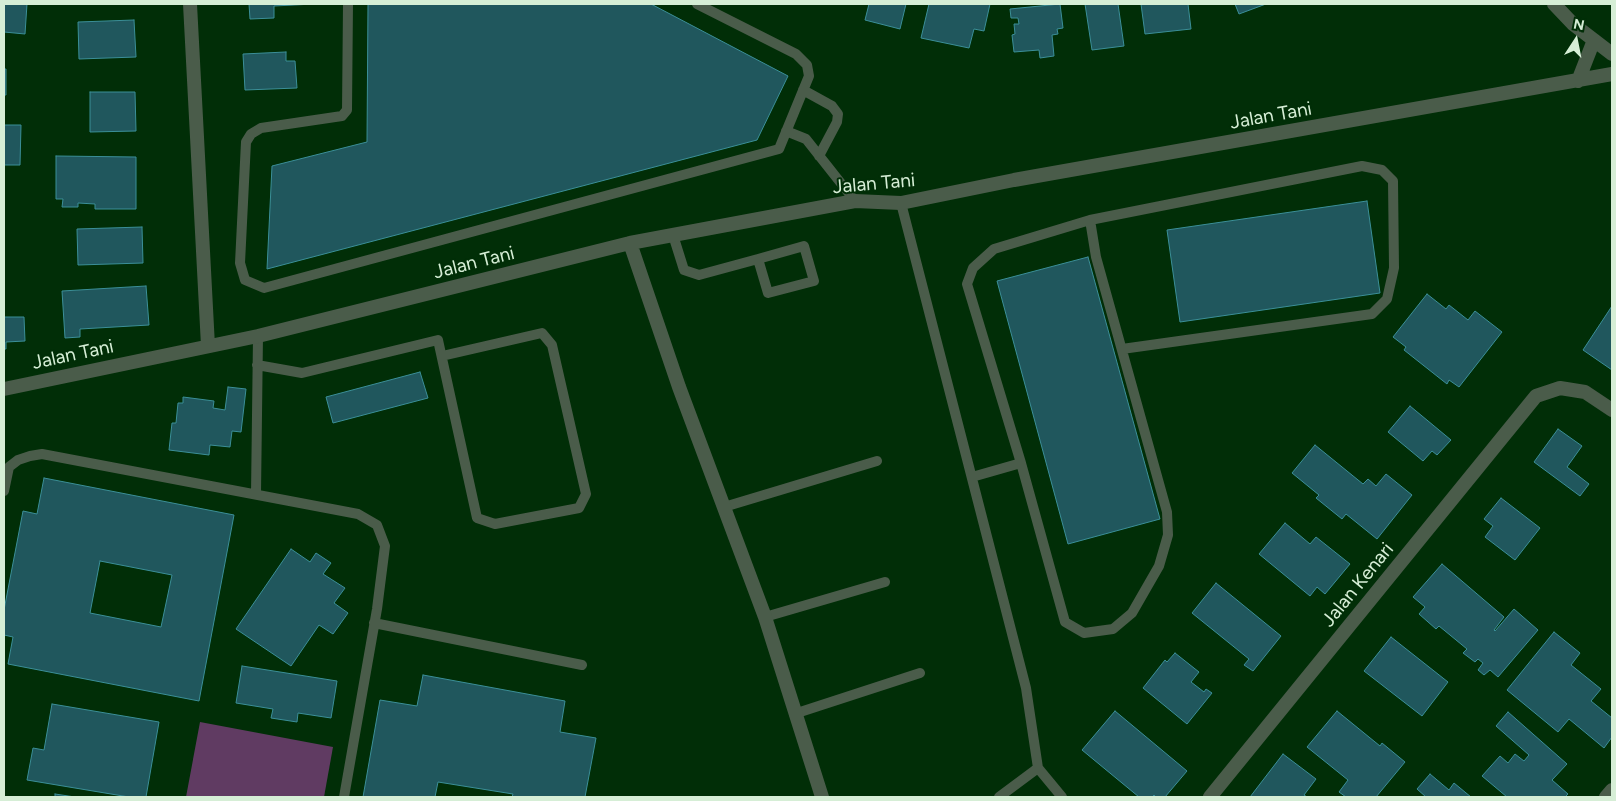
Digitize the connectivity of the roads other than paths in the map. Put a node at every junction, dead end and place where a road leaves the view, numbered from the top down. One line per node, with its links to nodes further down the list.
1 (190, 4): 19 (street)
2 (348, 4): 10 (lane)
3 (697, 4): 9 (lane)
4 (1554, 4): 5 (street)
5 (1594, 40): 6 (street); 8 (street)
6 (1612, 54)
7 (1612, 74): 8 (street, Jalan Tani)
8 (1578, 80): 13 (street, Jalan Tani)
9 (803, 90): 10 (lane); 11 (lane)
10 (786, 132): 11 (lane)
11 (819, 156): 12 (lane)
12 (854, 201): 13 (street, Jalan Tani); 15 (street, Jalan Tani)
13 (902, 204): 27 (lane)
14 (1090, 220): 20 (lane); 20 (lane); 26 (lane)
15 (673, 235): 16 (street, Jalan Tani); 17 (lane)
16 (630, 244): 18 (street, Jalan Tani); 30 (street)
17 (758, 258): 17 (lane)
18 (258, 336): 19 (street, Jalan Tani); 22 (lane)
19 (208, 346): 23 (street, Jalan Tani)
20 (1122, 349): 26 (lane)
21 (442, 356): 21 (lane); 22 (lane)
22 (257, 365): 29 (lane)
23 (4, 389)
24 (1612, 410): 43 (street, Jalan Kenari)
25 (876, 461): 30 (lane)
26 (1021, 463): 27 (lane)
27 (972, 477): 37 (lane)
28 (4, 492): 29 (lane)
29 (256, 494): 33 (lane)
30 (724, 507): 32 (street)
31 (885, 582): 32 (lane)
32 (765, 617): 36 (street)
33 (374, 623): 34 (lane); 39 (lane)
34 (582, 665)
35 (920, 673): 36 (lane)
36 (794, 714): 40 (street)
37 (1038, 768): 41 (lane); 42 (lane)
38 (1612, 790): 44 (street)
39 (344, 797)
40 (822, 797)
41 (999, 797)
42 (1062, 797)
43 (1210, 797)
44 (1606, 797)

